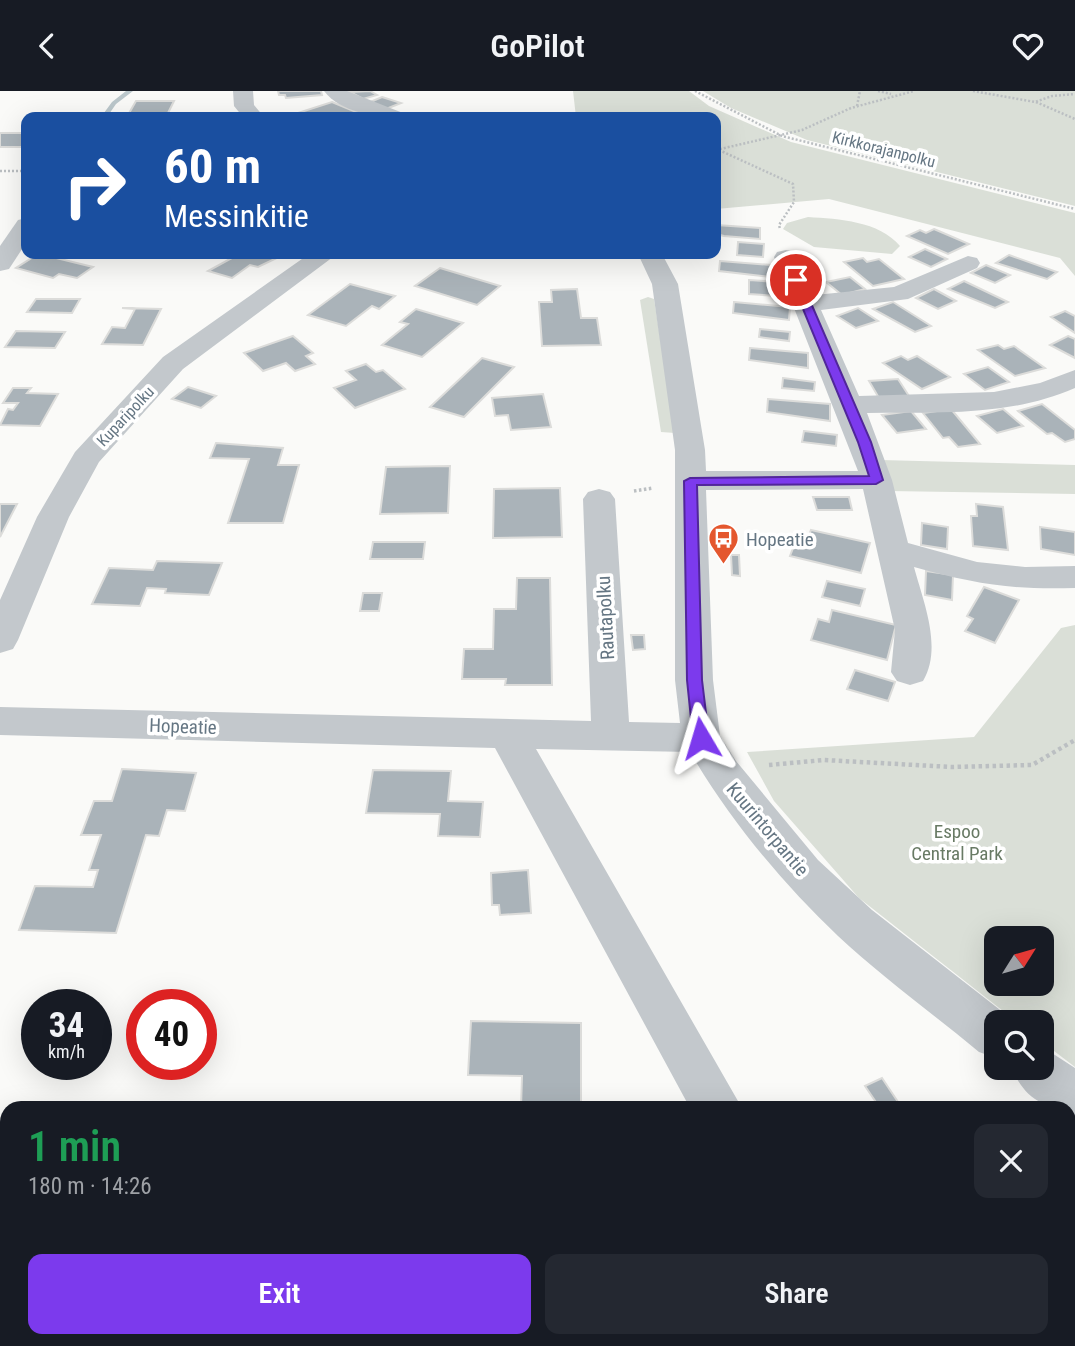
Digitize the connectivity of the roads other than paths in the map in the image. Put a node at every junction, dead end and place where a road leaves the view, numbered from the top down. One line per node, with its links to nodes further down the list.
1 (243, 91): 3 (street)
2 (334, 91): 4 (street)
3 (247, 112)
4 (382, 112)
5 (21, 232): 10 (street)
6 (786, 257): 11 (street)
7 (318, 259): 19 (street, Kuparipolku)
8 (652, 259): 15 (street, Kuurintorpantie)
9 (968, 263): 11 (street)
10 (0, 264)
11 (806, 304): 13 (street)
12 (1075, 378): 13 (street)
13 (849, 405): 14 (street)
14 (876, 480): 15 (street); 17 (street)
15 (690, 481): 24 (street, Kuurintorpantie)
16 (599, 499): 23 (street, Rautapolku)
17 (894, 550): 18 (street); 20 (street)
18 (1075, 577)
19 (0, 640)
20 (909, 673)
21 (0, 721): 22 (street, Hopeatie)
22 (508, 735): 23 (street, Hopeatie); 28 (street)
23 (611, 738): 24 (street, Hopeatie)
24 (701, 738): 25 (street, Kuurintorpantie)
25 (984, 1026)
26 (1051, 1080): 27 (street)
27 (1075, 1099)
28 (713, 1101)

